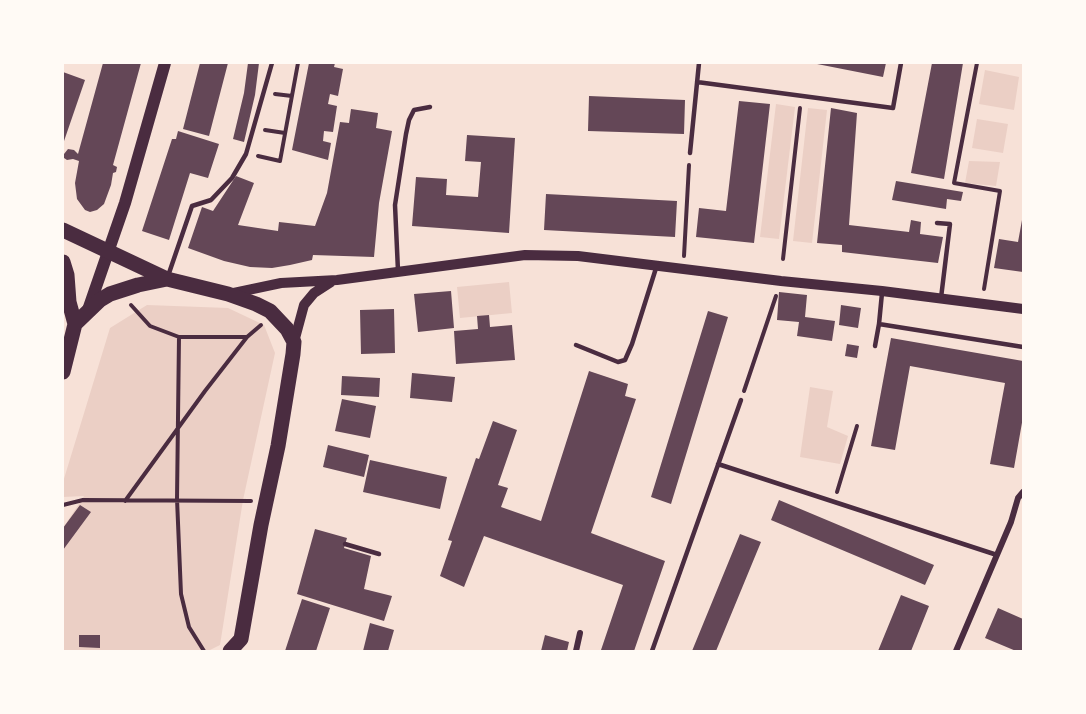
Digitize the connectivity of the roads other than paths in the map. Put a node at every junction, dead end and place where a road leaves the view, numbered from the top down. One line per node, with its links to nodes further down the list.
1 (165, 63): 10 (main road)
2 (272, 63): 14 (lane)
3 (699, 63): 5 (lane)
4 (901, 63): 5 (lane)
5 (697, 82): 7 (lane)
6 (430, 106): 13 (lane)
7 (690, 153)
8 (937, 223): 18 (lane)
9 (63, 230): 10 (main road)
10 (109, 252): 14 (main road); 20 (main road)
11 (63, 262): 21 (main road)
12 (657, 265): 13 (street); 16 (street); 24 (lane)
13 (398, 271): 15 (street)
14 (167, 279): 17 (main road); 20 (main road)
15 (337, 280): 17 (street); 23 (street)
16 (882, 291): 18 (street); 22 (lane)
17 (228, 294): 23 (main road)
18 (941, 298): 19 (street)
19 (1023, 309)
20 (88, 310): 21 (main road)
21 (75, 324): 27 (main road)
22 (879, 324): 25 (lane); 26 (lane)
23 (294, 342): 35 (main road)
24 (576, 345)
25 (875, 346)
26 (1023, 347)
27 (63, 372)
28 (741, 400): 29 (lane)
29 (718, 464): 33 (lane); 37 (lane)
30 (1023, 492): 33 (street)
31 (345, 544): 32 (lane)
32 (379, 554)
33 (997, 555): 38 (street)
34 (580, 633): 36 (street)
35 (238, 647)
36 (576, 651)
37 (652, 651)
38 (956, 651)

